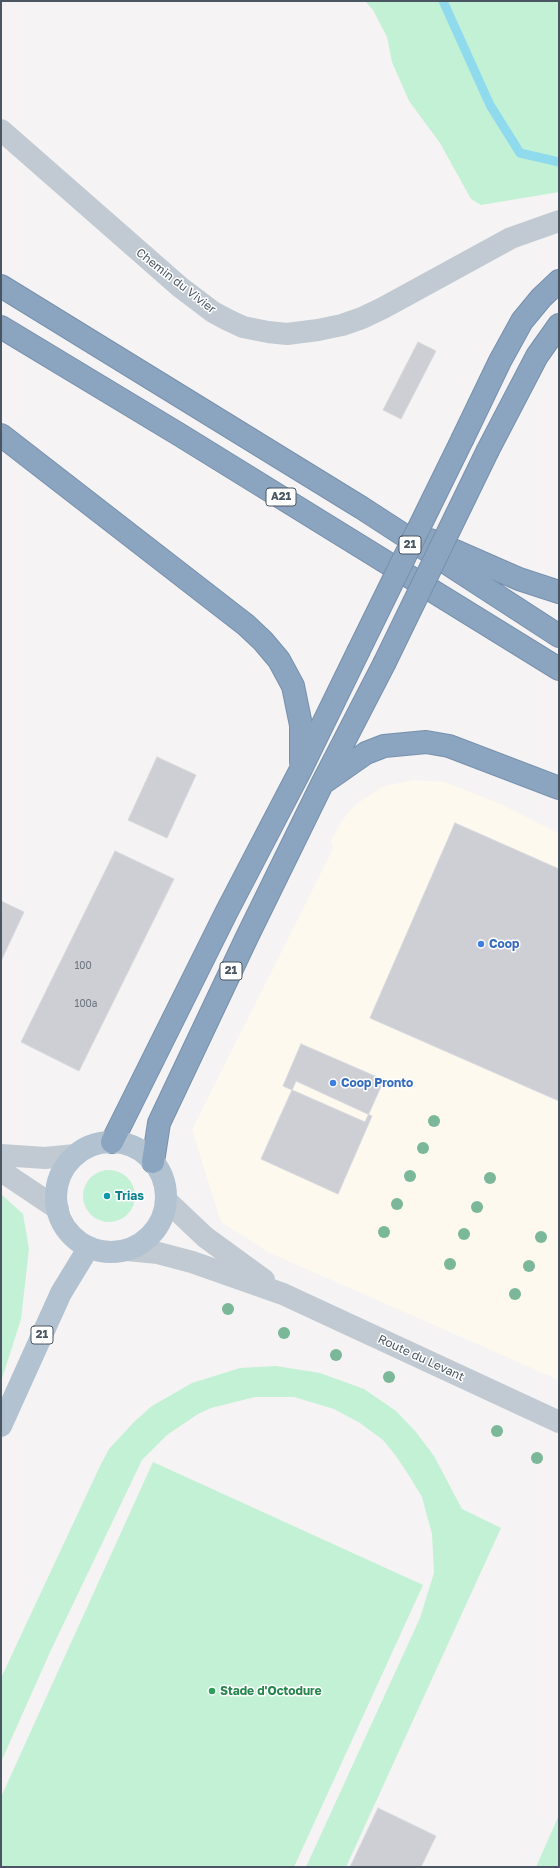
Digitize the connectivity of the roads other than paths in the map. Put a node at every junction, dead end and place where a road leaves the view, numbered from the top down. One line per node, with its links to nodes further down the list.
1 (1, 130): 2 (street, Chemin du Vivier)
2 (559, 221)
3 (559, 281): 12 (highway, 21, bridge)
4 (1, 286): 8 (highway, A21)
5 (559, 325): 13 (highway, bridge)
6 (1, 327): 11 (highway, A21)
7 (1, 435): 12 (highway)
8 (362, 508): 9 (highway); 10 (highway, A21)
9 (559, 592)
10 (559, 636)
11 (559, 669)
12 (300, 771): 15 (highway, 21)
13 (322, 784): 14 (highway, 21); 18 (highway, 21)
14 (559, 788)
15 (112, 1142): 17 (main road); 18 (main road)
16 (1, 1155): 17 (street)
17 (75, 1155): 21 (main road)
18 (153, 1162): 20 (main road)
19 (1, 1171): 21 (street)
20 (166, 1200): 23 (main road); 24 (street, Route du Levant)
21 (58, 1209): 22 (main road)
22 (88, 1247): 23 (main road); 26 (main road, 21)
23 (127, 1250): 24 (street, Route du Levant)
24 (283, 1294): 25 (street, Route du Levant)
25 (559, 1422)
26 (1, 1426)

